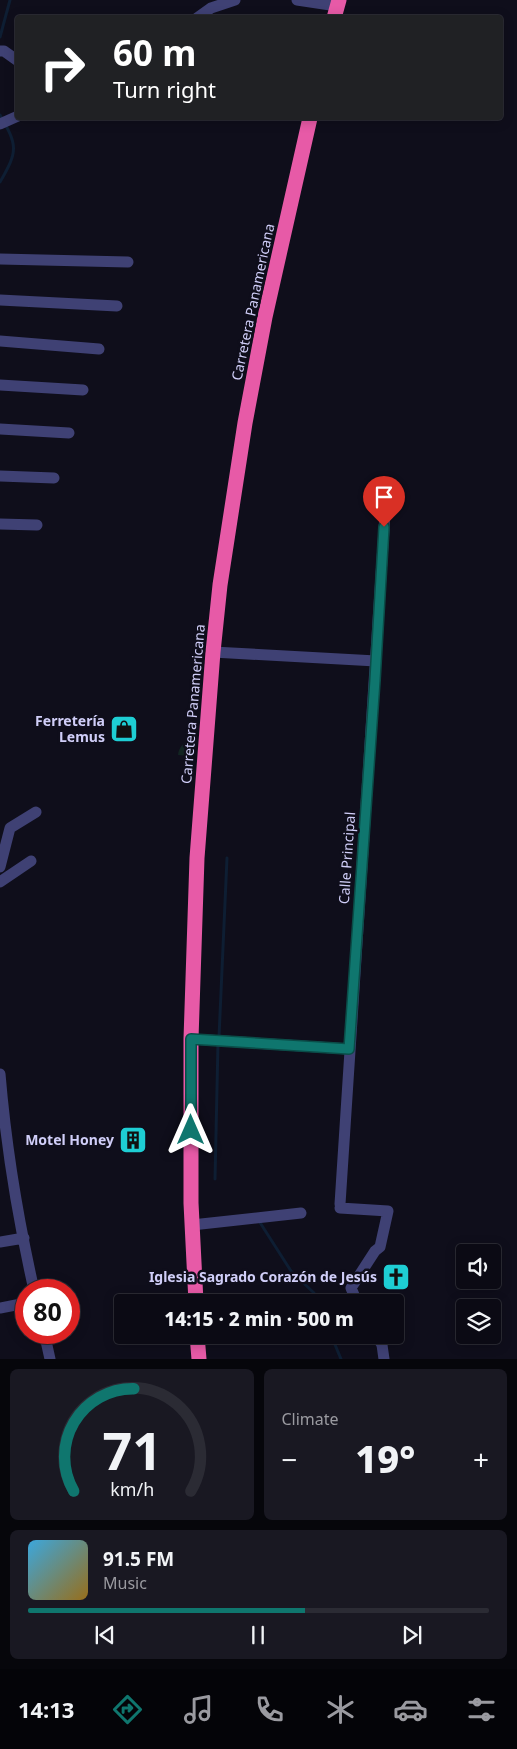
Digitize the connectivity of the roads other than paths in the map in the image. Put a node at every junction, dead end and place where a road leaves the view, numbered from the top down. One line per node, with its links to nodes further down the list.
1 (235, 0): 3 (street)
2 (297, 0): 4 (street)
3 (212, 4): 5 (street)
4 (337, 8)
5 (200, 15)
6 (2, 51): 7 (street)
7 (15, 59)
8 (14, 117): 10 (street)
9 (310, 120): 26 (highway, Carretera Panamericana)
10 (0, 124)
11 (0, 259): 12 (street)
12 (128, 262)
13 (0, 300): 14 (street)
14 (117, 306)
15 (0, 341): 16 (street)
16 (99, 349)
17 (0, 385): 18 (street)
18 (84, 390)
19 (0, 429): 20 (street)
20 (69, 433)
21 (0, 476): 22 (street)
22 (54, 478)
23 (385, 514): 27 (street, Calle Principal)
24 (0, 524): 25 (street)
25 (38, 525)
26 (212, 652): 27 (street); 32 (highway, Carretera Panamericana)
27 (376, 661): 33 (street, Calle Principal)
28 (36, 812): 30 (street)
29 (31, 861): 31 (street)
30 (0, 867)
31 (0, 882)
32 (191, 1039): 33 (street); 36 (highway, Carretera Panamericana)
33 (349, 1049): 41 (street, Calle Principal)
34 (0, 1074): 37 (street)
35 (301, 1213): 36 (street)
36 (192, 1225): 40 (highway, Carretera Panamericana)
37 (24, 1238): 38 (street); 39 (street)
38 (0, 1242)
39 (32, 1279)
40 (196, 1294)
41 (354, 1294)
42 (15, 1306): 43 (street)
43 (0, 1308)
44 (47, 1344): 47 (street)
45 (198, 1344): 48 (highway)
46 (381, 1344): 49 (street)
47 (50, 1359)
48 (199, 1359)
49 (384, 1359)

